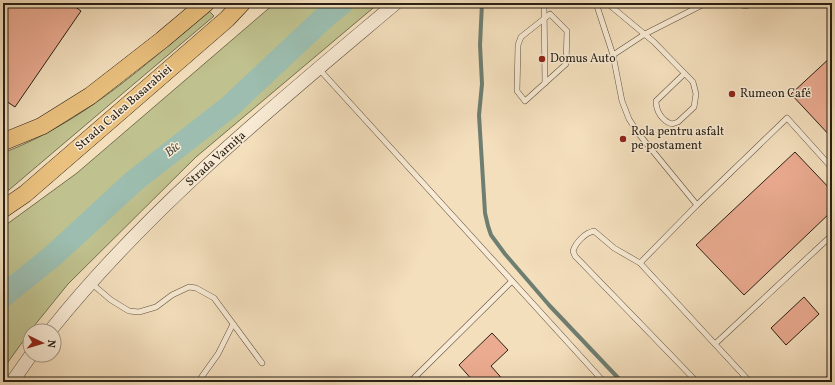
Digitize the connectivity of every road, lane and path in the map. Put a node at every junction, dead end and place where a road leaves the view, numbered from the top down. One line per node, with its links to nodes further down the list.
1 (206, 3): 16 (main road)
2 (242, 3): 19 (main road, Strada Calea Basarabiei)
3 (396, 3): 13 (street, Strada Varnița)
4 (544, 3): 10 (lane)
5 (596, 3): 12 (lane)
6 (607, 3): 11 (lane)
7 (706, 3): 11 (lane)
8 (733, 3): 9 (lane)
9 (752, 3)
10 (544, 18): 15 (lane); 15 (lane); 15 (lane)
11 (645, 34): 12 (lane); 14 (lane)
12 (613, 56): 18 (lane)
13 (318, 68): 22 (lane); 23 (street, Strada Varnița)
14 (684, 74): 14 (lane)
15 (545, 83)
16 (3, 142)
17 (832, 168): 18 (lane)
18 (697, 205): 21 (lane)
19 (3, 209)
20 (832, 235): 26 (lane)
21 (640, 263): 26 (lane); 34 (lane)
22 (512, 281): 32 (lane); 33 (lane)
23 (90, 283): 24 (street, Strada Varnița); 25 (lane)
24 (57, 323)
25 (233, 324): 28 (lane); 31 (lane)
26 (715, 344): 35 (lane)
27 (25, 363): 30 (street)
28 (262, 363)
29 (832, 375): 36 (lane)
30 (12, 382)
31 (198, 382)
32 (410, 382)
33 (604, 382)
34 (697, 382)
35 (750, 382)
36 (824, 382)

